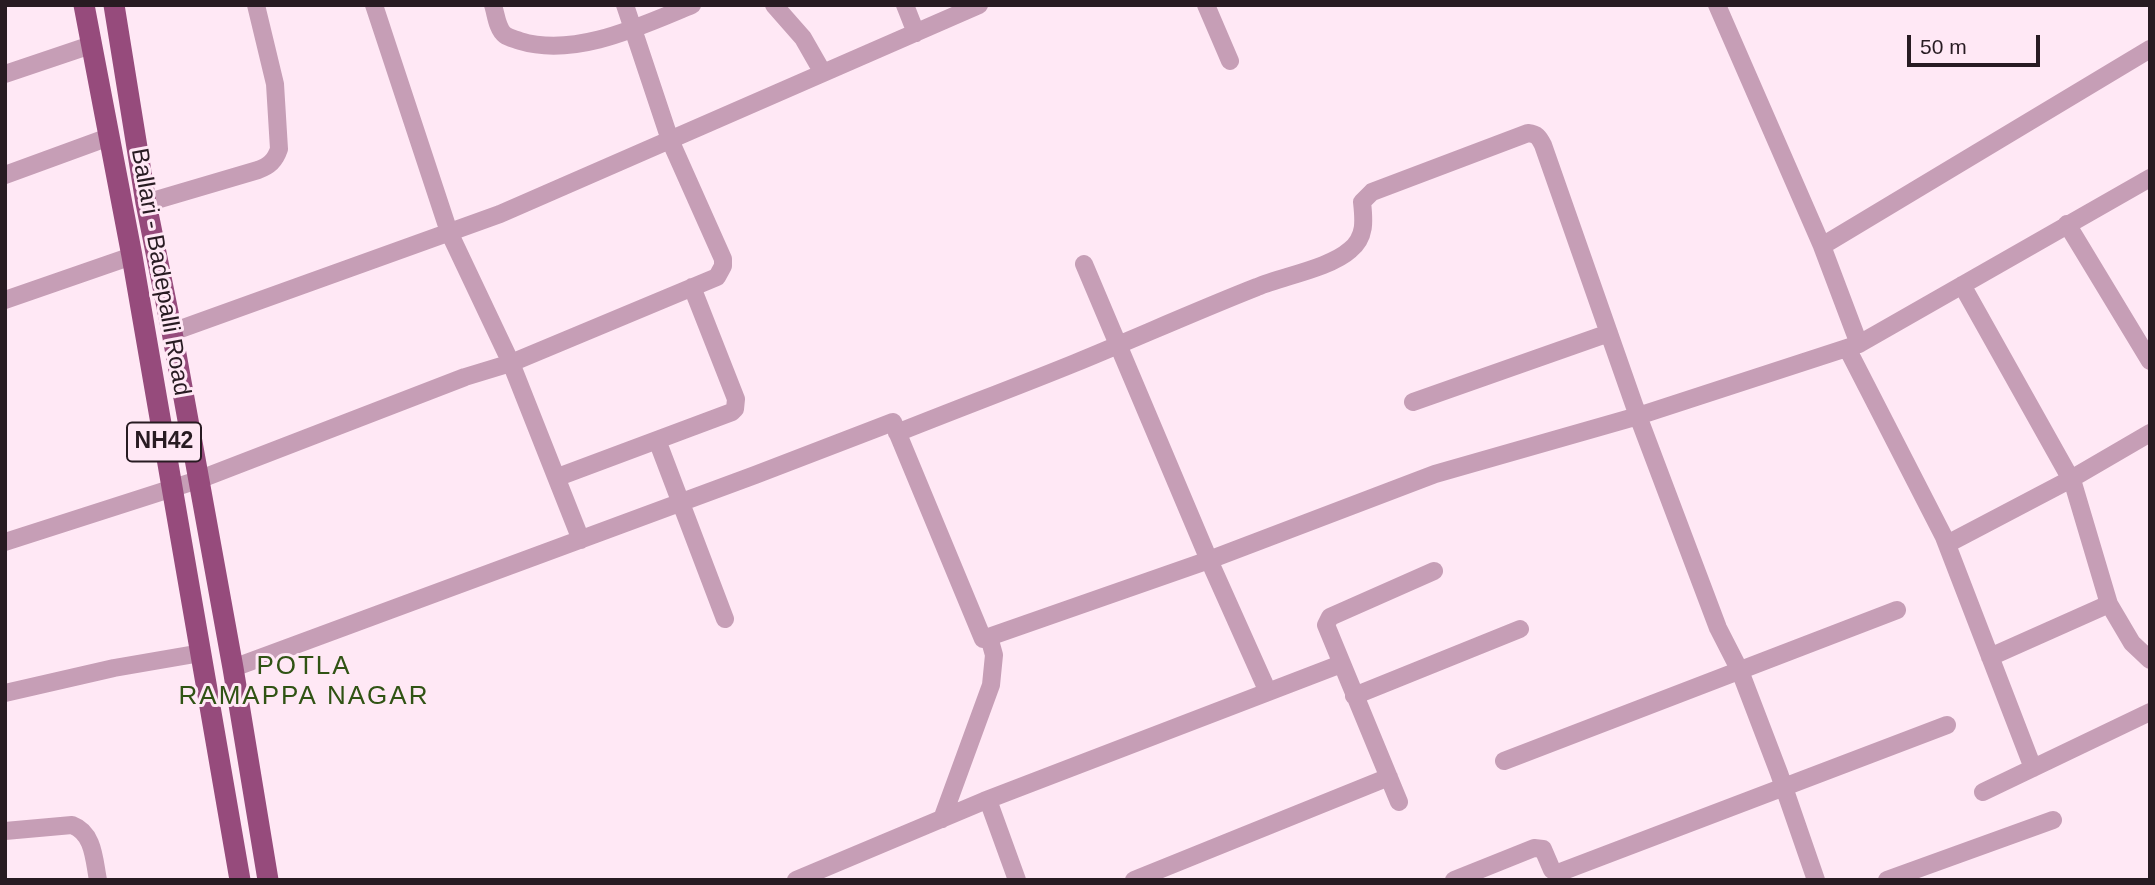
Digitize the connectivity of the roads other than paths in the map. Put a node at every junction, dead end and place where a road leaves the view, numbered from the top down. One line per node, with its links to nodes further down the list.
1 (84, 5): 15 (highway, Ballari - Badepalli Road / NH42)
2 (114, 5): 24 (highway, Ballari - Badepalli Road / NH42)
3 (256, 5): 24 (street)
4 (493, 5): 13 (street)
5 (625, 5): 13 (street)
6 (692, 5): 13 (street)
7 (774, 5): 18 (street)
8 (905, 5): 14 (street)
9 (979, 5): 14 (street)
10 (1206, 5): 17 (street)
11 (1717, 5): 27 (street)
12 (381, 7): 26 (street)
13 (632, 29): 21 (street)
14 (916, 33): 18 (street)
15 (91, 45): 19 (street); 20 (highway, Ballari - Badepalli Road / NH42)
16 (2150, 49): 27 (street)
17 (1230, 61)
18 (823, 73): 21 (street)
19 (5, 74)
20 (109, 137): 22 (street); 28 (highway, Ballari - Badepalli Road / NH42)
21 (670, 140): 26 (street); 31 (street)
22 (5, 176)
23 (2150, 178): 25 (street)
24 (146, 203): 33 (highway, Ballari - Badepalli Road / NH42)
25 (2067, 224): 30 (street); 37 (street)
26 (449, 232): 33 (street); 38 (street)
27 (1822, 246): 36 (street)
28 (132, 256): 32 (street); 47 (highway, Ballari - Badepalli Road / NH42)
29 (1084, 264): 35 (street)
30 (1962, 285): 36 (street); 45 (street)
31 (692, 287): 38 (street); 43 (street)
32 (5, 300)
33 (172, 332): 46 (highway, Ballari - Badepalli Road / NH42)
34 (1609, 333): 35 (street); 39 (street); 40 (street)
35 (1118, 345): 41 (street); 52 (street)
36 (1853, 346): 40 (street); 49 (street)
37 (2150, 361)
38 (511, 363): 44 (street); 46 (street)
39 (1413, 402)
40 (1638, 416): 52 (street); 64 (street)
41 (897, 433): 48 (street); 58 (street)
42 (2150, 433): 45 (street)
43 (657, 440): 44 (street); 48 (street)
44 (558, 477): 50 (street)
45 (2071, 479): 49 (street); 54 (street)
46 (198, 480): 47 (street); 63 (highway, Ballari - Badepalli Road / NH42)
47 (172, 489): 51 (street); 59 (highway, Ballari - Badepalli Road / NH42)
48 (680, 503): 50 (street); 56 (street)
49 (1944, 537): 60 (street)
50 (581, 540): 63 (street)
51 (5, 542)
52 (1209, 561): 58 (street); 65 (street)
53 (1434, 571): 62 (street)
54 (2109, 604): 60 (street); 61 (street)
55 (1897, 610): 64 (street)
56 (725, 619)
57 (1520, 629): 67 (street)
58 (989, 637): 77 (street)
59 (201, 653): 66 (street); 81 (highway, Ballari - Badepalli Road / NH42)
60 (1990, 657): 71 (street)
61 (2150, 660)
62 (1341, 664): 65 (street); 67 (street)
63 (233, 668): 82 (highway, Ballari - Badepalli Road / NH42)
64 (1740, 671): 70 (street); 73 (street)
65 (1268, 692): 75 (street)
66 (5, 693)
67 (1354, 696): 72 (street)
68 (2150, 712): 71 (street)
69 (1947, 724): 73 (street)
70 (1504, 761)
71 (2033, 768): 74 (street)
72 (1389, 777): 76 (street); 85 (street)
73 (1784, 787): 86 (street); 87 (street)
74 (1983, 792)
75 (988, 800): 77 (street); 84 (street)
76 (1399, 802)
77 (942, 819): 83 (street)
78 (2053, 820): 88 (street)
79 (5, 831): 80 (street)
80 (98, 880)
81 (240, 880)
82 (268, 880)
83 (796, 880)
84 (1017, 880)
85 (1135, 880)
86 (1454, 880)
87 (1816, 880)
88 (1887, 880)

